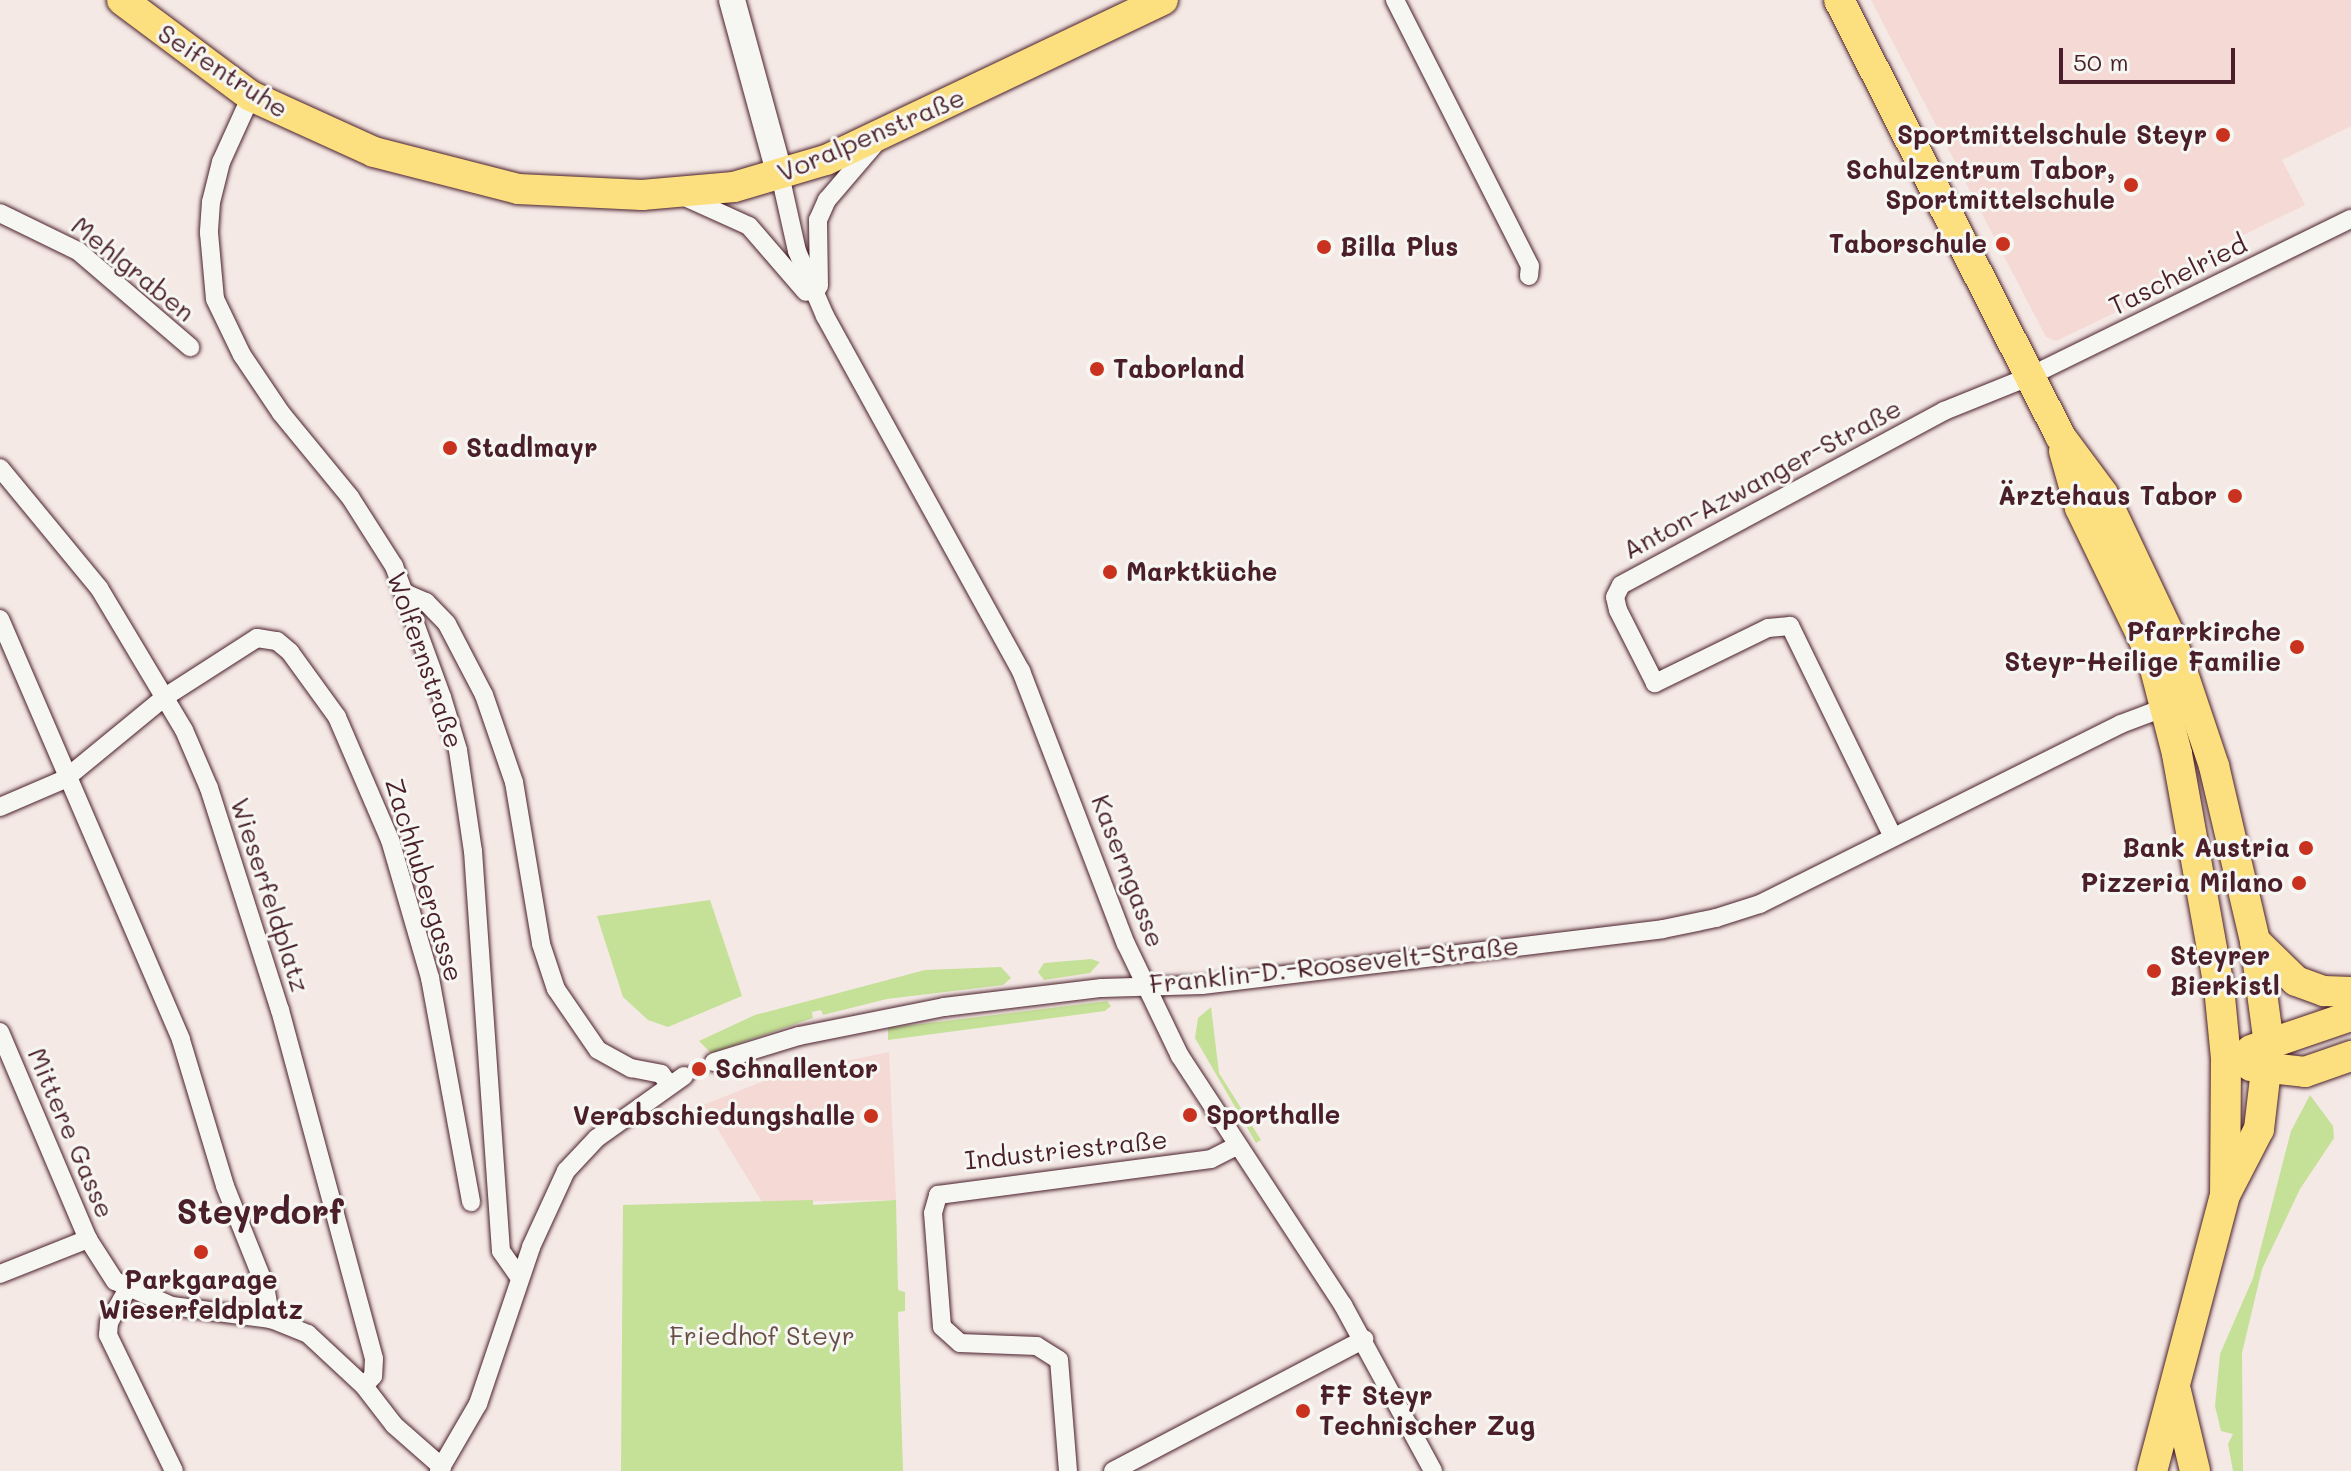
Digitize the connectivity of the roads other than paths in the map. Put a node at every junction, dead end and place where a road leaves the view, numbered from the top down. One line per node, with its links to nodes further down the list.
1 (122, 0): 6 (main road, Seifentruhe)
2 (732, 0): 9 (main road)
3 (1163, 0): 7 (main road, Voralpenstraße)
4 (1395, 0): 13 (street)
5 (1839, 0): 16 (main road)
6 (251, 96): 8 (main road, Seifentruhe); 19 (street, Wolfernstraße)
7 (883, 135): 9 (main road, Voralpenstraße); 14 (street, Kaserngasse)
8 (374, 152): 10 (main road, Voralpenstraße)
9 (780, 175): 10 (main road, Voralpenstraße); 14 (street, Kaserngasse)
10 (677, 194): 14 (street, Kaserngasse)
11 (0, 213): 15 (street, Mehlgraben)
12 (2351, 219): 16 (street, Taschelried)
13 (1529, 276)
14 (825, 316): 27 (street, Kaserngasse)
15 (190, 347)
16 (2028, 377): 17 (main road); 25 (street, Anton-Azwanger-Straße)
17 (2060, 436): 22 (main road); 26 (main road)
18 (0, 468): 21 (street, Wieserfeldplatz)
19 (407, 594): 40 (street, Wolfernstraße); 40 (street)
20 (0, 619): 23 (street)
21 (165, 697): 23 (street, Zachhubergasse); 37 (street, Zachhubergasse); 44 (street, Wieserfeldplatz)
22 (2166, 707): 25 (street, Franklin-D.-Roosevelt-Straße); 33 (main road)
23 (65, 779): 24 (street, Zachhubergasse); 42 (street)
24 (0, 807)
25 (1893, 837): 27 (street, Franklin-D.-Roosevelt-Straße)
26 (2255, 941): 28 (main road); 32 (main road)
27 (1146, 986): 34 (street, Franklin-D.-Roosevelt-Straße); 35 (street, Kaserngasse)
28 (2351, 992)
29 (2351, 1016): 32 (main road)
30 (0, 1032): 38 (street, Mittere Gasse)
31 (2351, 1056): 32 (main road)
32 (2268, 1058): 33 (main road); 36 (main road)
33 (2226, 1059): 36 (main road)
34 (714, 1062)
35 (1236, 1146): 43 (street, Kaserngasse); 48 (street, Industriestraße)
36 (2225, 1195): 45 (main road)
37 (471, 1202)
38 (91, 1246): 39 (street); 41 (street)
39 (0, 1274)
40 (520, 1278): 46 (street)
41 (127, 1290): 42 (street); 47 (street)
42 (271, 1319): 44 (street)
43 (1364, 1339): 49 (street); 50 (street, Kaserngasse)
44 (364, 1386): 46 (street)
45 (2176, 1391): 51 (main road); 52 (main road)
46 (440, 1469)
47 (174, 1471)
48 (1068, 1471)
49 (1113, 1471)
50 (1433, 1471)
51 (2152, 1471)
52 (2195, 1471)

